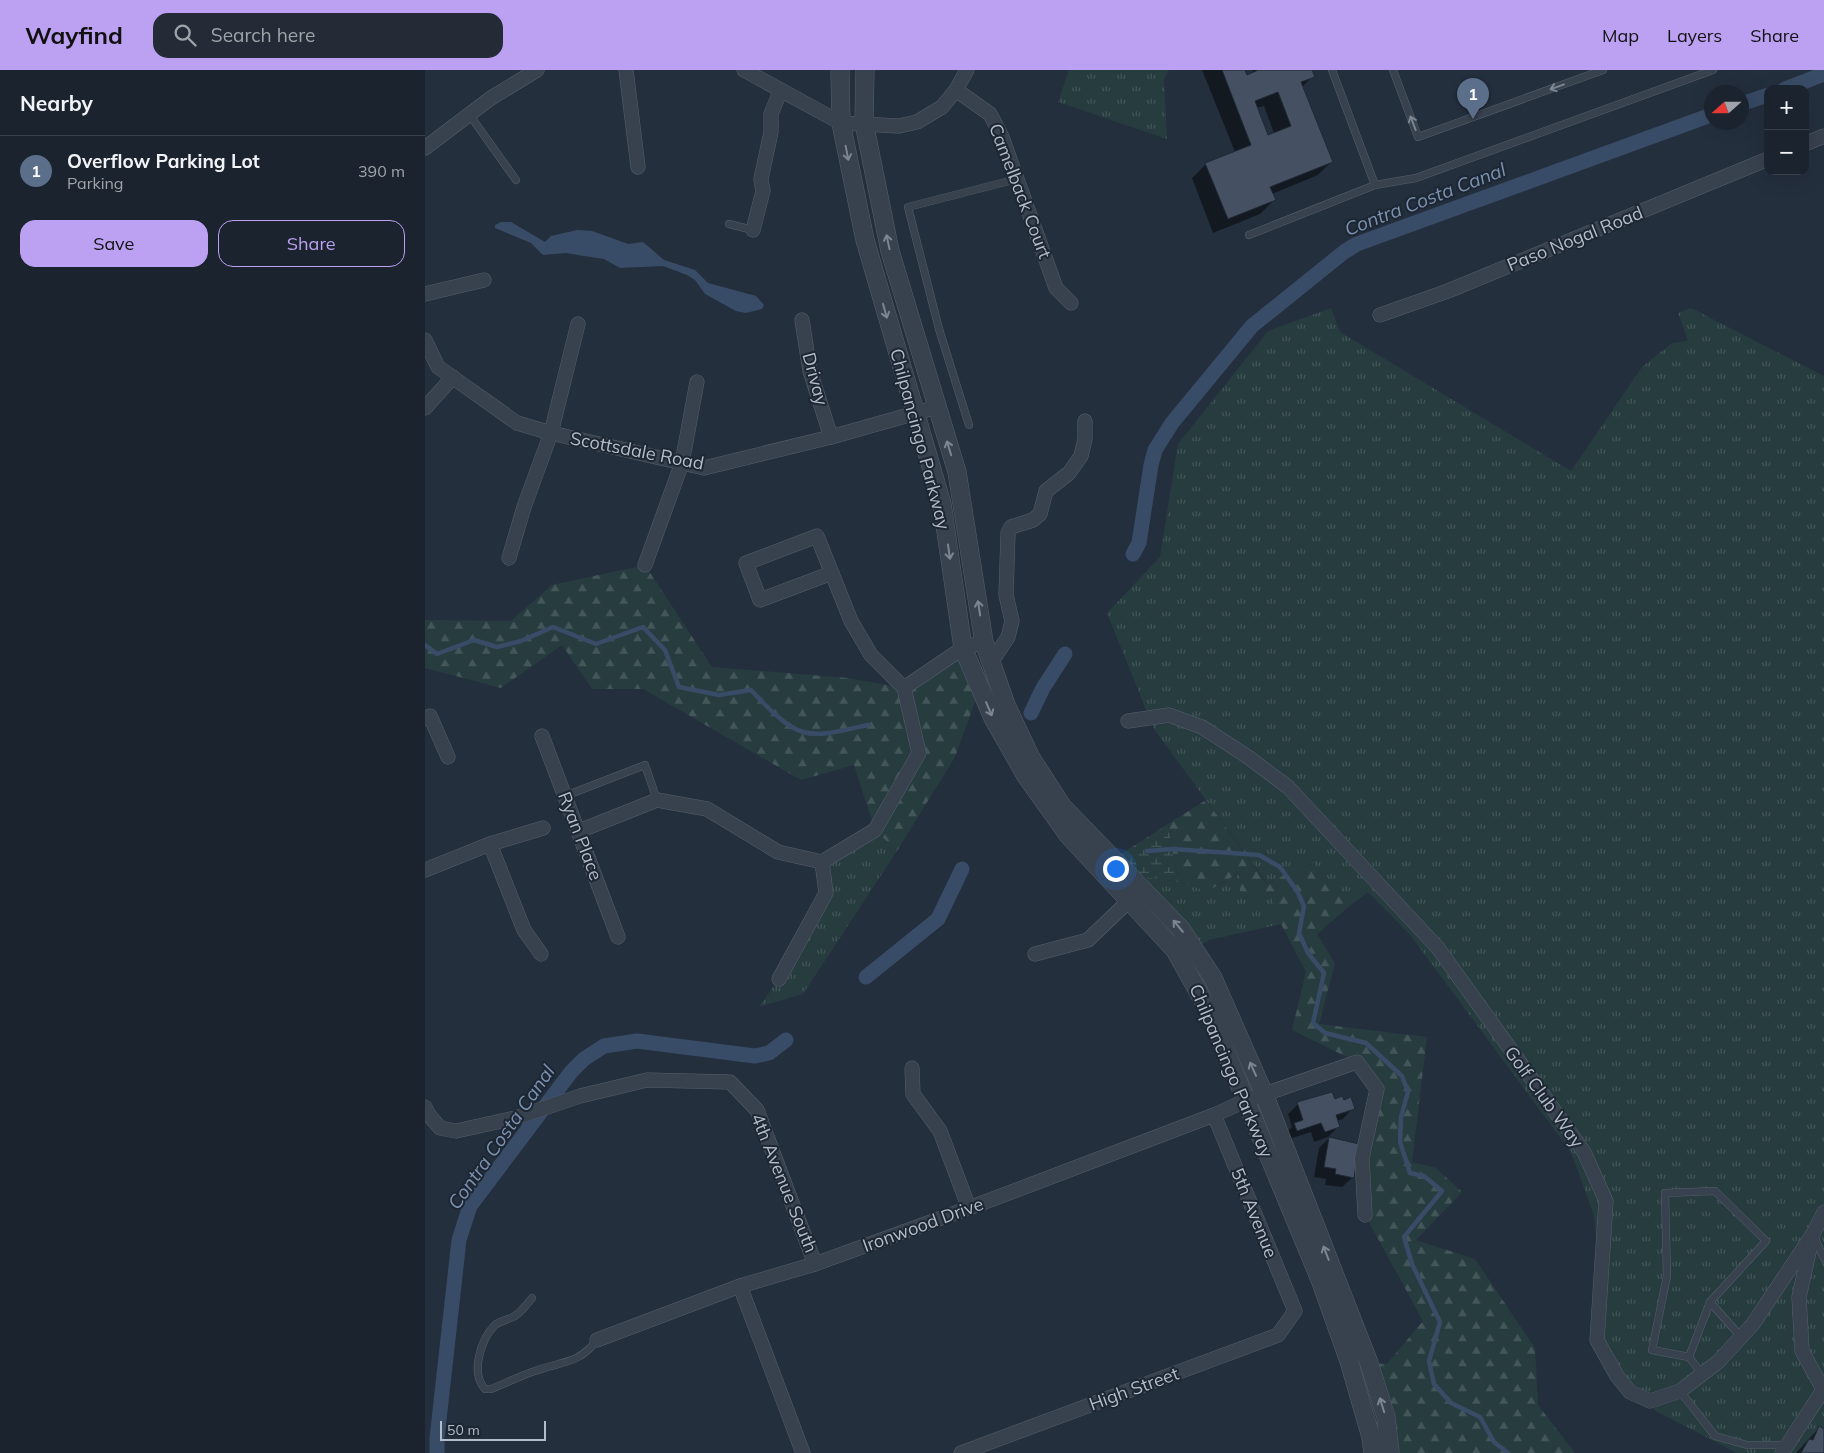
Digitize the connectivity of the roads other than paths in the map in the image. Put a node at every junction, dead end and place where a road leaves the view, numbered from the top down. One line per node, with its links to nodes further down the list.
1 (626, 70): 20 (street)
2 (744, 70): 12 (street)
3 (840, 70): 14 (street, Chilpancingo Parkway)
4 (865, 70): 15 (street, Chilpancingo Parkway)
5 (967, 70): 11 (street)
6 (1332, 70): 23 (lane)
7 (1393, 70): 8 (lane, one-way to 7)
8 (1603, 70)
9 (1713, 70): 23 (lane)
10 (535, 71): 13 (street)
11 (956, 90): 15 (street); 21 (street, Camelback Court)
12 (780, 92): 14 (street); 25 (street)
13 (469, 114): 18 (street); 22 (lane)
14 (841, 123): 15 (street); 38 (street, Chilpancingo Parkway, one-way to 38)
15 (864, 123): 36 (street, Chilpancingo Parkway, one-way to 15)
16 (1824, 136): 17 (street)
17 (1809, 142)
18 (425, 148)
19 (1764, 161): 30 (street, Paso Nogal Road)
20 (638, 167)
21 (1017, 179): 29 (street, Camelback Court); 40 (lane)
22 (516, 180)
23 (1375, 185): 26 (lane)
24 (729, 224): 25 (lane)
25 (753, 230)
26 (1249, 235)
27 (484, 280): 28 (street)
28 (425, 294)
29 (1071, 303)
30 (1380, 315)
31 (802, 320): 42 (street, Drivay)
32 (578, 324): 41 (street)
33 (425, 340): 34 (street, Scottsdale Road)
34 (453, 377): 37 (street); 41 (street, Scottsdale Road)
35 (697, 382): 43 (street)
36 (937, 407): 38 (street, Scottsdale Road); 47 (street, Chilpancingo Parkway, one-way to 36)
37 (425, 408)
38 (915, 413): 42 (street, Scottsdale Road); 48 (street, Chilpancingo Parkway, one-way to 48)
39 (1085, 421): 49 (street)
40 (969, 425)
41 (551, 433): 43 (street, Scottsdale Road); 44 (street)
42 (831, 437): 43 (street, Scottsdale Road)
43 (682, 463): 45 (street)
44 (509, 558)
45 (645, 565)
46 (832, 573): 46 (street); 50 (street)
47 (984, 642): 48 (street); 49 (street, Chilpancingo Parkway)
48 (963, 648): 50 (street); 63 (street, Chilpancingo Parkway, one-way to 63)
49 (991, 663): 62 (street, Chilpancingo Parkway)
50 (904, 688): 60 (street)
51 (425, 718): 54 (street)
52 (1128, 721): 88 (street, Golf Club Way)
53 (542, 736): 55 (street, Ryan Place)
54 (448, 757)
55 (565, 796): 56 (lane); 58 (street, Ryan Place)
56 (657, 800): 58 (street); 60 (street)
57 (543, 828): 59 (street)
58 (579, 831): 64 (street, Ryan Place)
59 (490, 844): 61 (street); 65 (street)
60 (823, 862): 67 (street)
61 (425, 870)
62 (1144, 889): 63 (street); 69 (street, Chilpancingo Parkway, one-way to 62)
63 (1128, 899): 66 (street); 70 (street, Chilpancingo Parkway)
64 (618, 937)
65 (541, 954)
66 (1035, 954)
67 (779, 978)
68 (912, 1068): 73 (street)
69 (1264, 1094): 70 (street, Ironwood Drive); 75 (street, Ironwood Drive); 93 (street, Chilpancingo Parkway, one-way to 69)
70 (1245, 1101): 72 (street, Ironwood Drive); 92 (street, Chilpancingo Parkway)
71 (425, 1107): 78 (street, 4th Avenue South)
72 (1214, 1115): 73 (street, Ironwood Drive); 82 (street, 5th Avenue)
73 (969, 1208): 78 (street, Ironwood Drive)
74 (1824, 1212): 76 (street)
75 (1365, 1215)
76 (1813, 1234): 77 (lane); 83 (street, Golf Club Way); 87 (street)
77 (1824, 1258)
78 (815, 1264): 79 (street, Ironwood Drive)
79 (740, 1286): 84 (street, Ironwood Drive); 90 (street)
80 (532, 1298): 84 (lane)
81 (1709, 1302): 83 (lane); 85 (lane); 85 (lane)
82 (1295, 1310): 91 (street, High Street)
83 (1741, 1337): 86 (street, Golf Club Way)
84 (597, 1340)
85 (1689, 1356): 86 (lane)
86 (1702, 1374): 88 (street, Golf Club Way)
87 (1824, 1390): 89 (street)
88 (1680, 1391): 89 (lane)
89 (1785, 1449)
90 (803, 1453)
91 (961, 1453)
92 (1373, 1453)
93 (1390, 1453)

